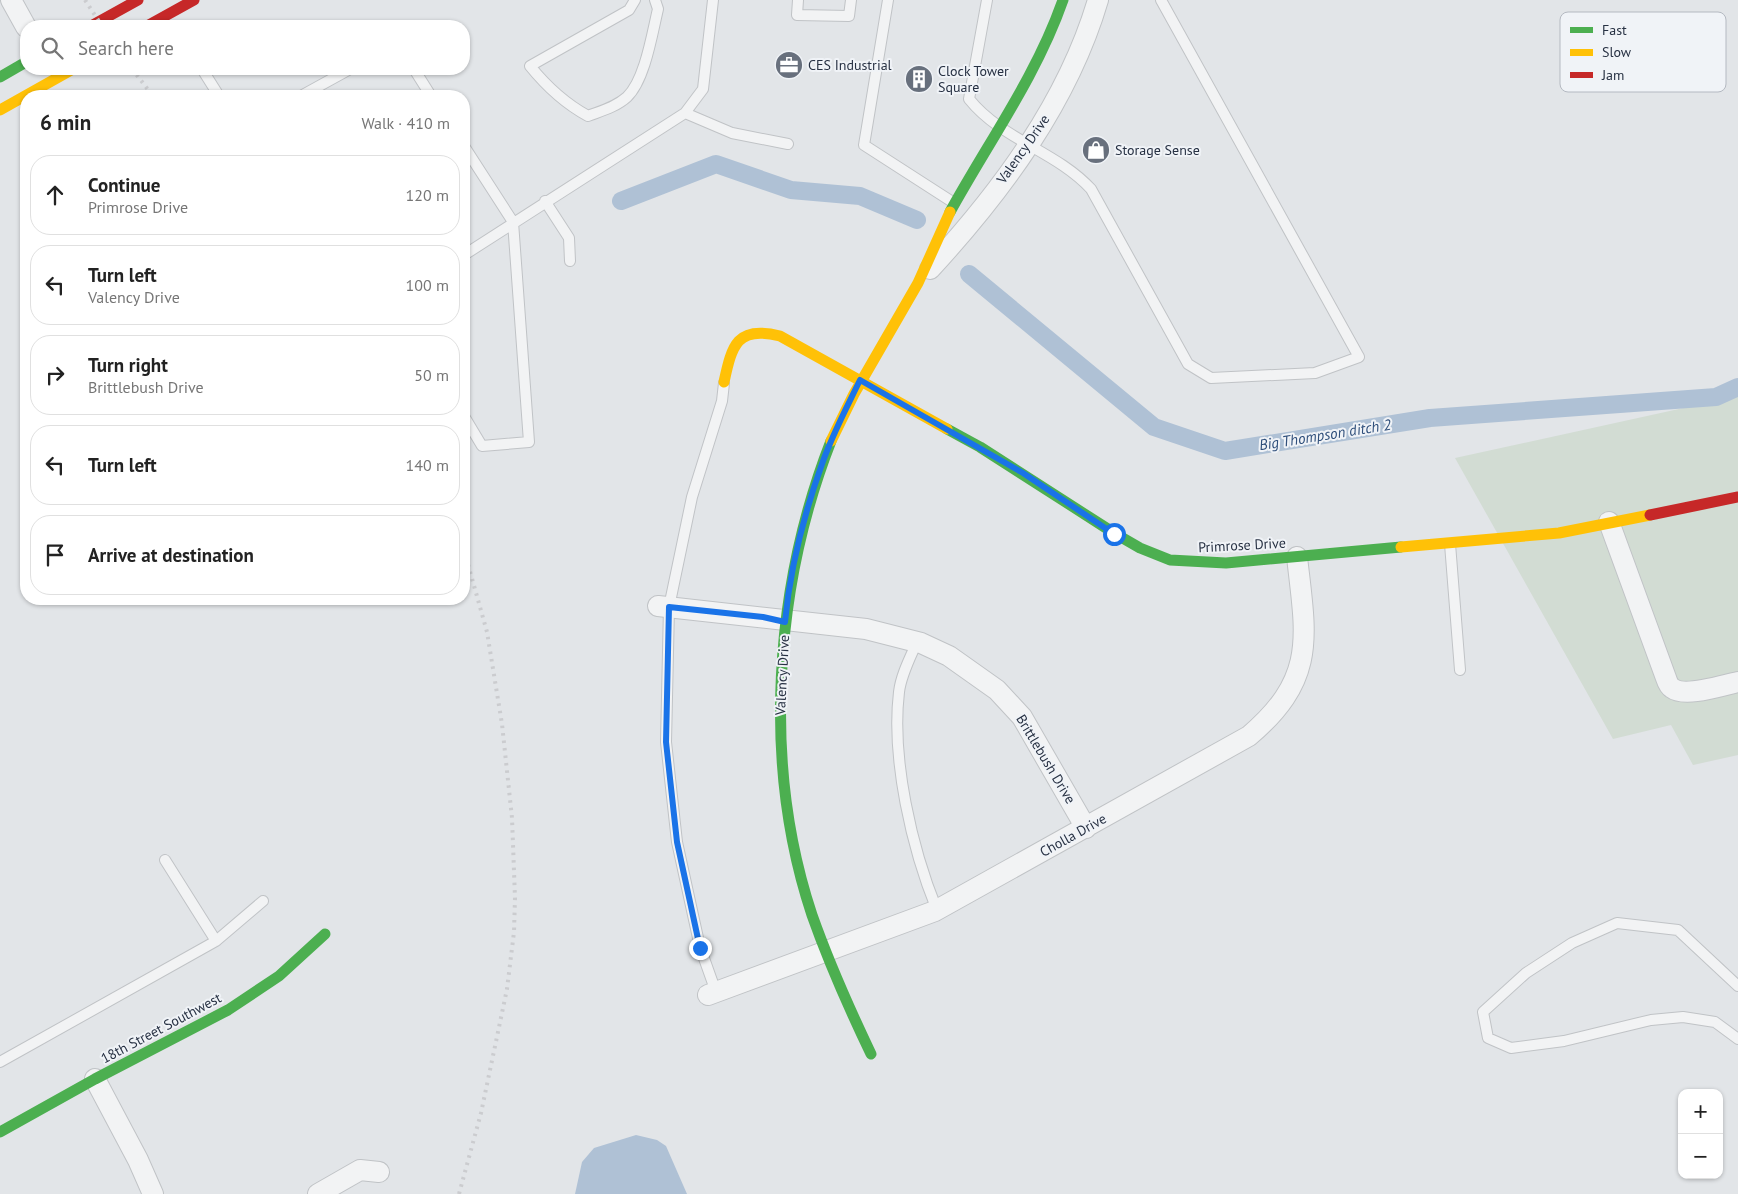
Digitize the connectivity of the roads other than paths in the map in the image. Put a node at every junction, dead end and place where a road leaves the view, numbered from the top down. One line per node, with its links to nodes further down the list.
1 (11, 0): 15 (street)
2 (138, 0): 16 (street)
3 (194, 0): 14 (street)
4 (635, 0): 5 (lane)
5 (655, 0)
6 (713, 0): 31 (lane)
7 (798, 0): 8 (lane)
8 (851, 0)
9 (888, 0): 37 (lane)
10 (987, 0): 32 (lane)
11 (1063, 0): 32 (street, Valency Drive)
12 (1098, 0): 34 (street, Valency Drive)
13 (1161, 0): 34 (lane)
14 (169, 14): 17 (street); 18 (lane)
15 (22, 20)
16 (102, 20)
17 (158, 20)
18 (172, 20)
19 (20, 65): 24 (street)
20 (51, 75): 25 (street)
21 (206, 75): 26 (lane)
22 (339, 75): 27 (lane)
23 (418, 75): 28 (lane)
24 (0, 77)
25 (29, 90)
26 (215, 90)
27 (313, 90)
28 (427, 90)
29 (20, 96): 30 (street)
30 (0, 110)
31 (685, 113): 33 (lane); 36 (lane)
32 (1001, 128): 34 (lane); 37 (street, Valency Drive)
33 (788, 144)
34 (1028, 146): 41 (street, Valency Drive)
35 (470, 155): 38 (lane)
36 (545, 202): 38 (lane); 40 (lane)
37 (956, 204): 41 (street, Valency Drive)
38 (513, 222): 39 (lane); 44 (lane)
39 (470, 251)
40 (570, 261)
41 (920, 280): 42 (street, Valency Drive)
42 (860, 380): 43 (street, Primrose Drive); 48 (street, Primrose Drive); 50 (street, Valency Drive)
43 (724, 382): 49 (lane)
44 (470, 426)
45 (1738, 497): 46 (street, Primrose Drive)
46 (1609, 522): 47 (street, Primrose Drive); 53 (street)
47 (1450, 542): 48 (street, Primrose Drive); 52 (lane)
48 (1297, 557): 54 (street, Cholla Drive)
49 (664, 606): 50 (street, Brittlebush Drive); 62 (lane)
50 (785, 622): 51 (street, Brittlebush Drive); 60 (street, Valency Drive)
51 (916, 642): 54 (street, Brittlebush Drive); 57 (lane)
52 (1460, 670)
53 (1738, 682)
54 (1086, 828): 57 (street, Cholla Drive)
55 (165, 860): 59 (lane)
56 (263, 902): 59 (lane)
57 (936, 910): 60 (street, Cholla Drive)
58 (325, 934): 66 (street, 18th Street Southwest)
59 (216, 941): 65 (lane)
60 (824, 953): 62 (street, Cholla Drive); 64 (street, Valency Drive)
61 (1738, 986): 63 (lane)
62 (712, 994)
63 (1738, 1039)
64 (871, 1054)
65 (0, 1062)
66 (95, 1079): 67 (street, 18th Street Southwest); 69 (street)
67 (0, 1132)
68 (379, 1172): 70 (street)
69 (153, 1194)
70 (318, 1194)

